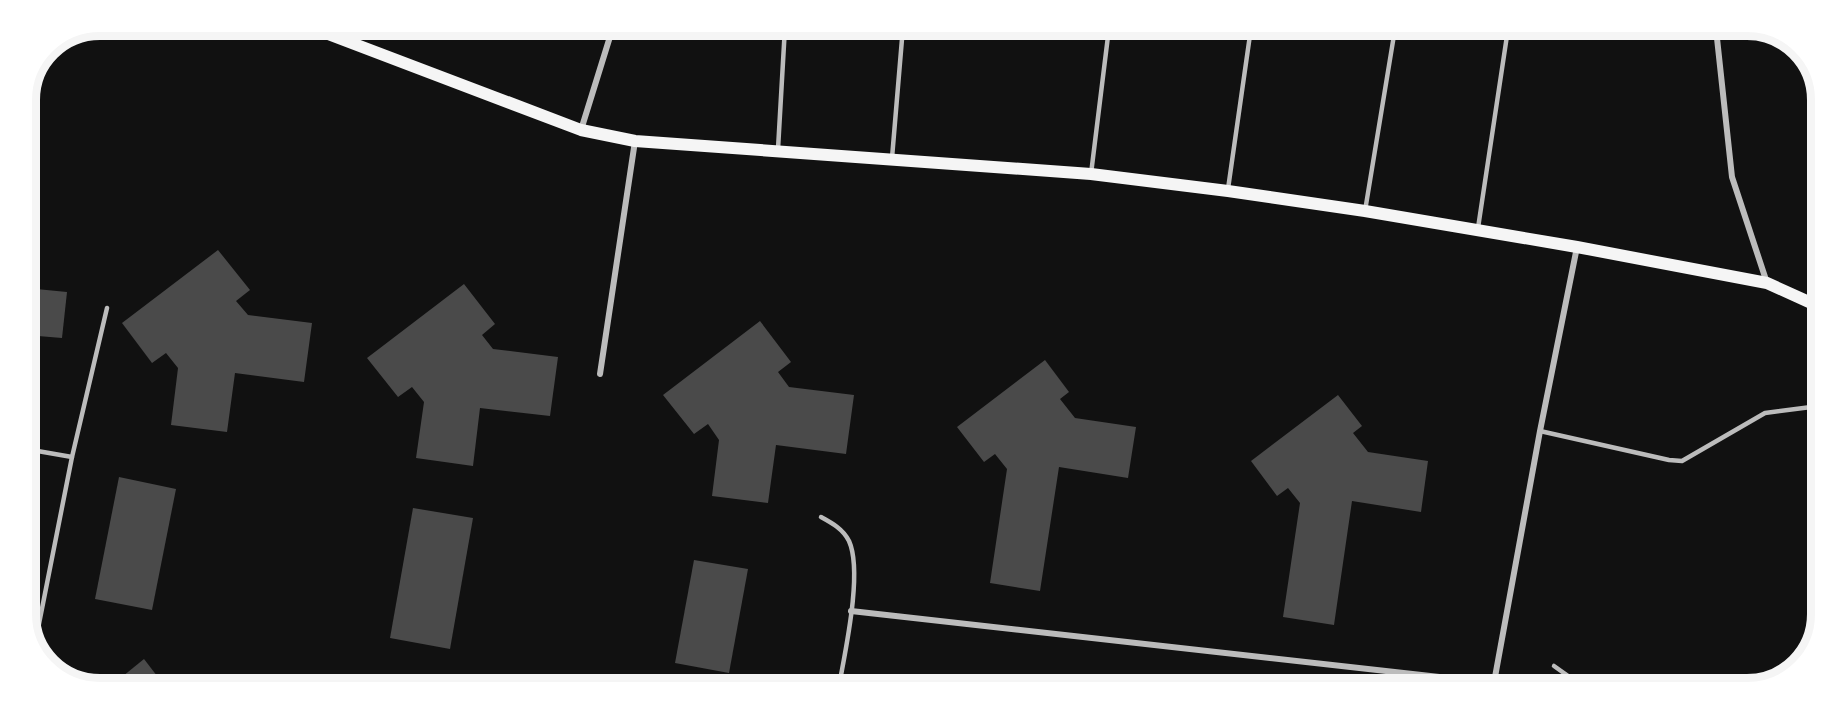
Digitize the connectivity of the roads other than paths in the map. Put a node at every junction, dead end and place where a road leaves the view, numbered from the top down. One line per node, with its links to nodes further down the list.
1 (333, 36): 10 (main road)
2 (611, 36): 10 (street)
3 (784, 36): 12 (lane)
4 (902, 36): 13 (lane)
5 (1108, 36): 14 (lane)
6 (1250, 36): 15 (lane)
7 (1394, 36): 16 (lane)
8 (1507, 36): 17 (lane)
9 (1717, 36): 19 (street)
10 (581, 130): 11 (main road)
11 (635, 141): 12 (main road); 22 (street)
12 (778, 149): 13 (main road)
13 (892, 158): 14 (main road)
14 (1091, 174): 15 (main road)
15 (1228, 191): 16 (main road)
16 (1365, 211): 17 (main road)
17 (1478, 230): 18 (main road)
18 (1577, 247): 19 (main road); 24 (street)
19 (1767, 283): 20 (main road)
20 (1811, 303)
21 (107, 308): 26 (lane)
22 (600, 374)
23 (1811, 407): 24 (lane)
24 (1540, 431): 33 (street)
25 (36, 451): 26 (lane)
26 (72, 457): 29 (lane)
27 (821, 517): 28 (lane)
28 (851, 611): 31 (lane); 32 (street)
29 (38, 629)
30 (1554, 666): 34 (lane)
31 (840, 678)
32 (1425, 678)
33 (1494, 678)
34 (1571, 678)

